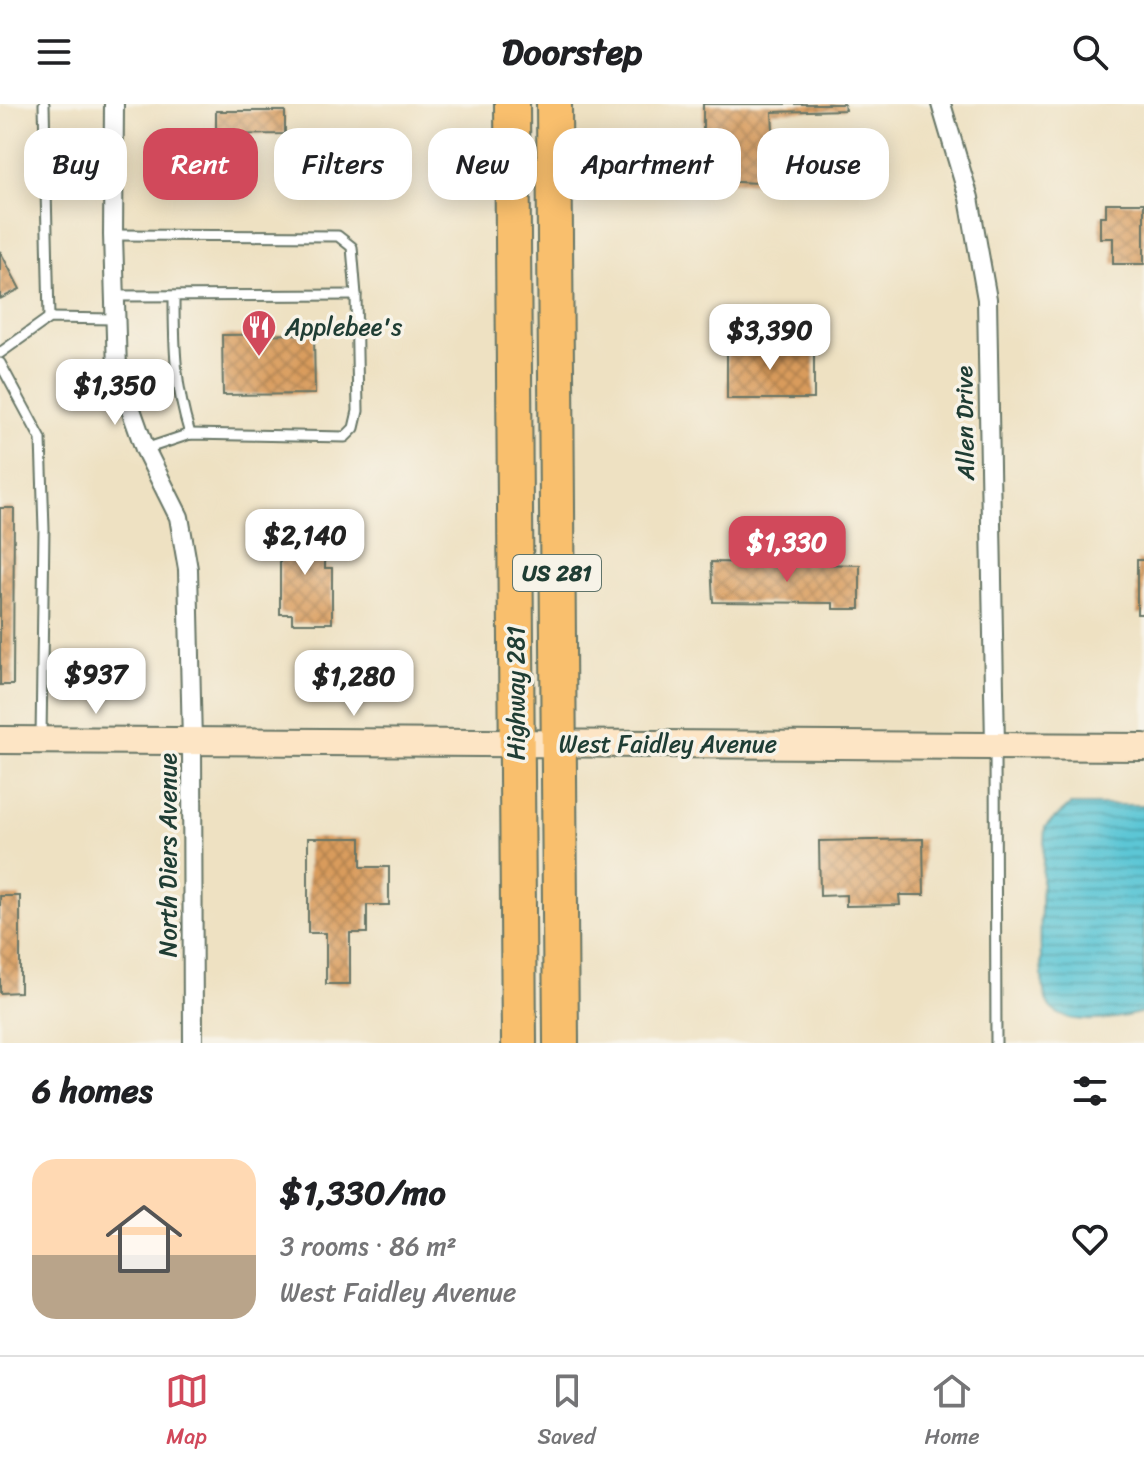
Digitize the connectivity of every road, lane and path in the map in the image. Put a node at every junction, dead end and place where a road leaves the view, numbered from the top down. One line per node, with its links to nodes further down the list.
1 (44, 104): 10 (lane)
2 (114, 104): 6 (street, North Diers Avenue)
3 (512, 104): 19 (highway, Highway 281 / US 281)
4 (554, 104): 20 (highway, Highway 281 / US 281)
5 (941, 104): 21 (street, Allen Drive)
6 (113, 235): 7 (lane); 8 (street, North Diers Avenue)
7 (356, 295): 9 (lane); 14 (lane)
8 (114, 296): 9 (lane); 11 (street, North Diers Avenue)
9 (174, 298): 14 (lane)
10 (49, 318): 11 (lane); 12 (lane)
11 (115, 319): 15 (street, North Diers Avenue)
12 (0, 353)
13 (0, 363): 17 (lane)
14 (190, 434): 15 (lane)
15 (145, 449): 18 (street, North Diers Avenue)
16 (0, 740): 17 (street, West Faidley Avenue)
17 (40, 741): 18 (street, West Faidley Avenue)
18 (192, 742): 19 (street, West Faidley Avenue); 23 (street, North Diers Avenue)
19 (517, 743): 20 (street, West Faidley Avenue); 24 (highway, Highway 281 / US 281)
20 (559, 743): 21 (street, West Faidley Avenue); 25 (highway, Highway 281 / US 281)
21 (995, 746): 22 (street, West Faidley Avenue); 26 (lane)
22 (1144, 747)
23 (193, 1043)
24 (519, 1043)
25 (561, 1043)
26 (996, 1043)

